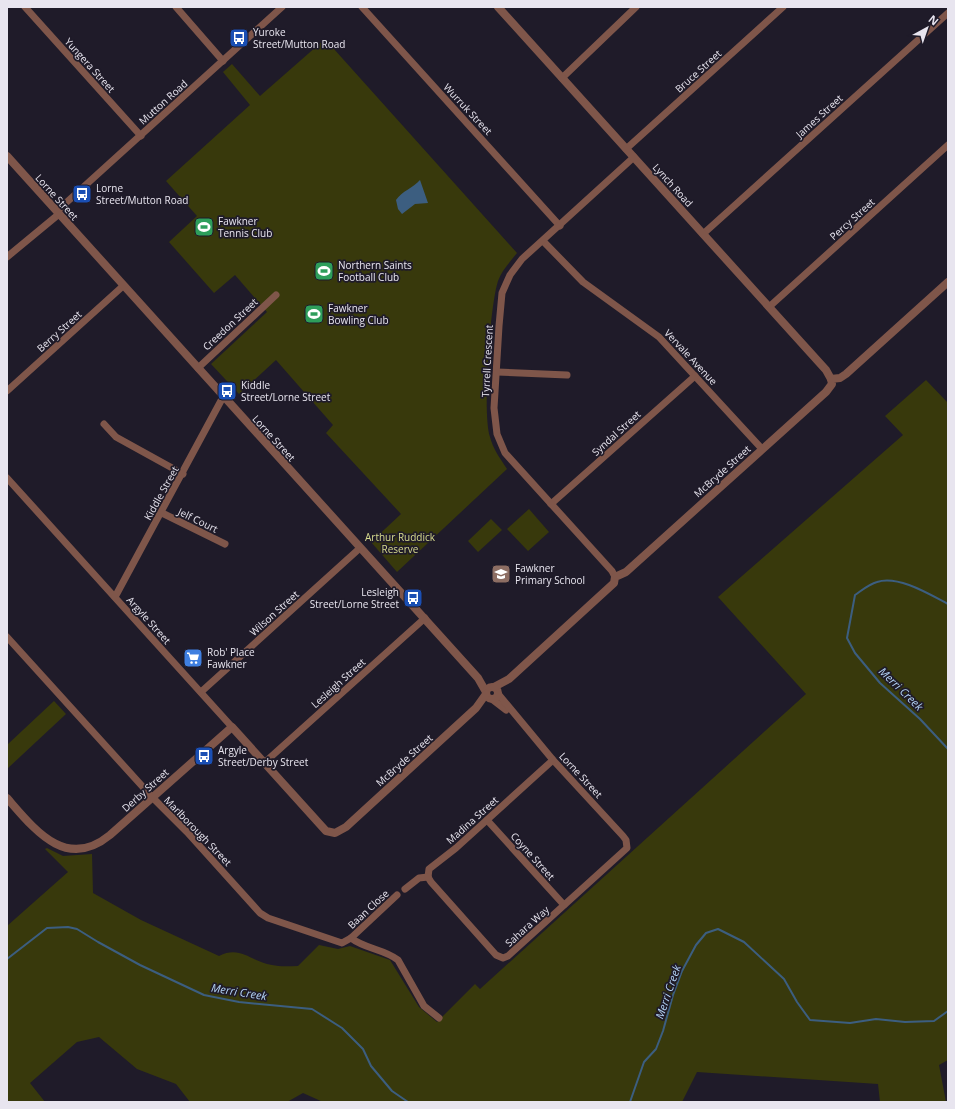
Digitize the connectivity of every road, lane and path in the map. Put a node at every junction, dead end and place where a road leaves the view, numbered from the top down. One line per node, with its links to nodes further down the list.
1 (25, 7): 11 (street, Yungera Street)
2 (176, 7): 9 (street)
3 (282, 7): 9 (street, Mutton Road)
4 (362, 7): 17 (street, Wurruk Street)
5 (499, 7): 10 (street, Lynch Road)
6 (636, 7): 10 (street)
7 (783, 7): 13 (street, Bruce Street)
8 (948, 13): 18 (street, James Street)
9 (223, 61): 11 (street, Mutton Road)
10 (562, 78): 13 (street, Lynch Road)
11 (141, 136): 16 (street, Mutton Road)
12 (948, 145): 24 (street, Percy Street)
13 (626, 149): 15 (street, Lynch Road)
14 (7, 156): 16 (street, Lorne Street)
15 (634, 157): 17 (street, Tyrrell Crescent); 18 (street, Lynch Road)
16 (58, 212): 20 (street, Mutton Road); 22 (street, Lorne Street)
17 (560, 226): 19 (street, Tyrrell Crescent)
18 (703, 234): 24 (street, Lynch Road)
19 (543, 241): 26 (street, Tyrrell Crescent); 28 (street, Vervale Avenue)
20 (7, 256)
21 (948, 282): 29 (street)
22 (124, 286): 25 (street, Lorne Street); 30 (street, Berry Street)
23 (276, 295): 25 (street, Creedon Street)
24 (769, 307): 29 (street, Lynch Road)
25 (198, 368): 31 (street, Lorne Street)
26 (497, 372): 27 (street); 36 (street, Tyrrell Crescent)
27 (567, 375)
28 (695, 376): 33 (street, Vervale Avenue); 36 (street, Syndal Street)
29 (832, 379): 33 (street, McBryde Street)
30 (7, 392)
31 (223, 397): 34 (street, Kiddle Street); 39 (street, Lorne Street)
32 (104, 424): 34 (street)
33 (762, 449): 40 (street, McBryde Street)
34 (183, 474): 37 (street, Kiddle Street)
35 (7, 478): 41 (street, Argyle Street)
36 (551, 504): 40 (street, Tyrrell Crescent)
37 (162, 513): 38 (street, Jelf Court); 41 (street, Kiddle Street)
38 (225, 544)
39 (360, 548): 42 (street, Lorne Street); 44 (street, Wilson Street)
40 (615, 577): 45 (street, McBryde Street)
41 (115, 597): 44 (street, Argyle Street)
42 (425, 618): 45 (street, Lorne Street); 48 (street, Lesleigh Street)
43 (7, 636): 49 (street, Marlborough Street)
44 (201, 692): 46 (street, Argyle Street)
45 (492, 693): 47 (street, Lorne Street); 52 (street, McBryde Street)
46 (232, 727): 48 (street, Argyle Street); 49 (street, Derby Street)
47 (553, 760): 51 (street, Madina Street); 53 (street, Lorne Street)
48 (264, 763): 52 (street, Argyle Street)
49 (152, 797): 50 (street, Derby Street); 58 (street, Marlborough Street)
50 (7, 798)
51 (487, 820): 54 (street, Madina Street); 57 (street, Coyne Street)
52 (346, 827)
53 (627, 848): 57 (street, Sahara Way)
54 (428, 877): 55 (street); 57 (street, Sahara Way)
55 (405, 889)
56 (397, 895): 58 (street, Baan Close)
57 (564, 905)
58 (351, 938): 59 (street)
59 (439, 1018)

